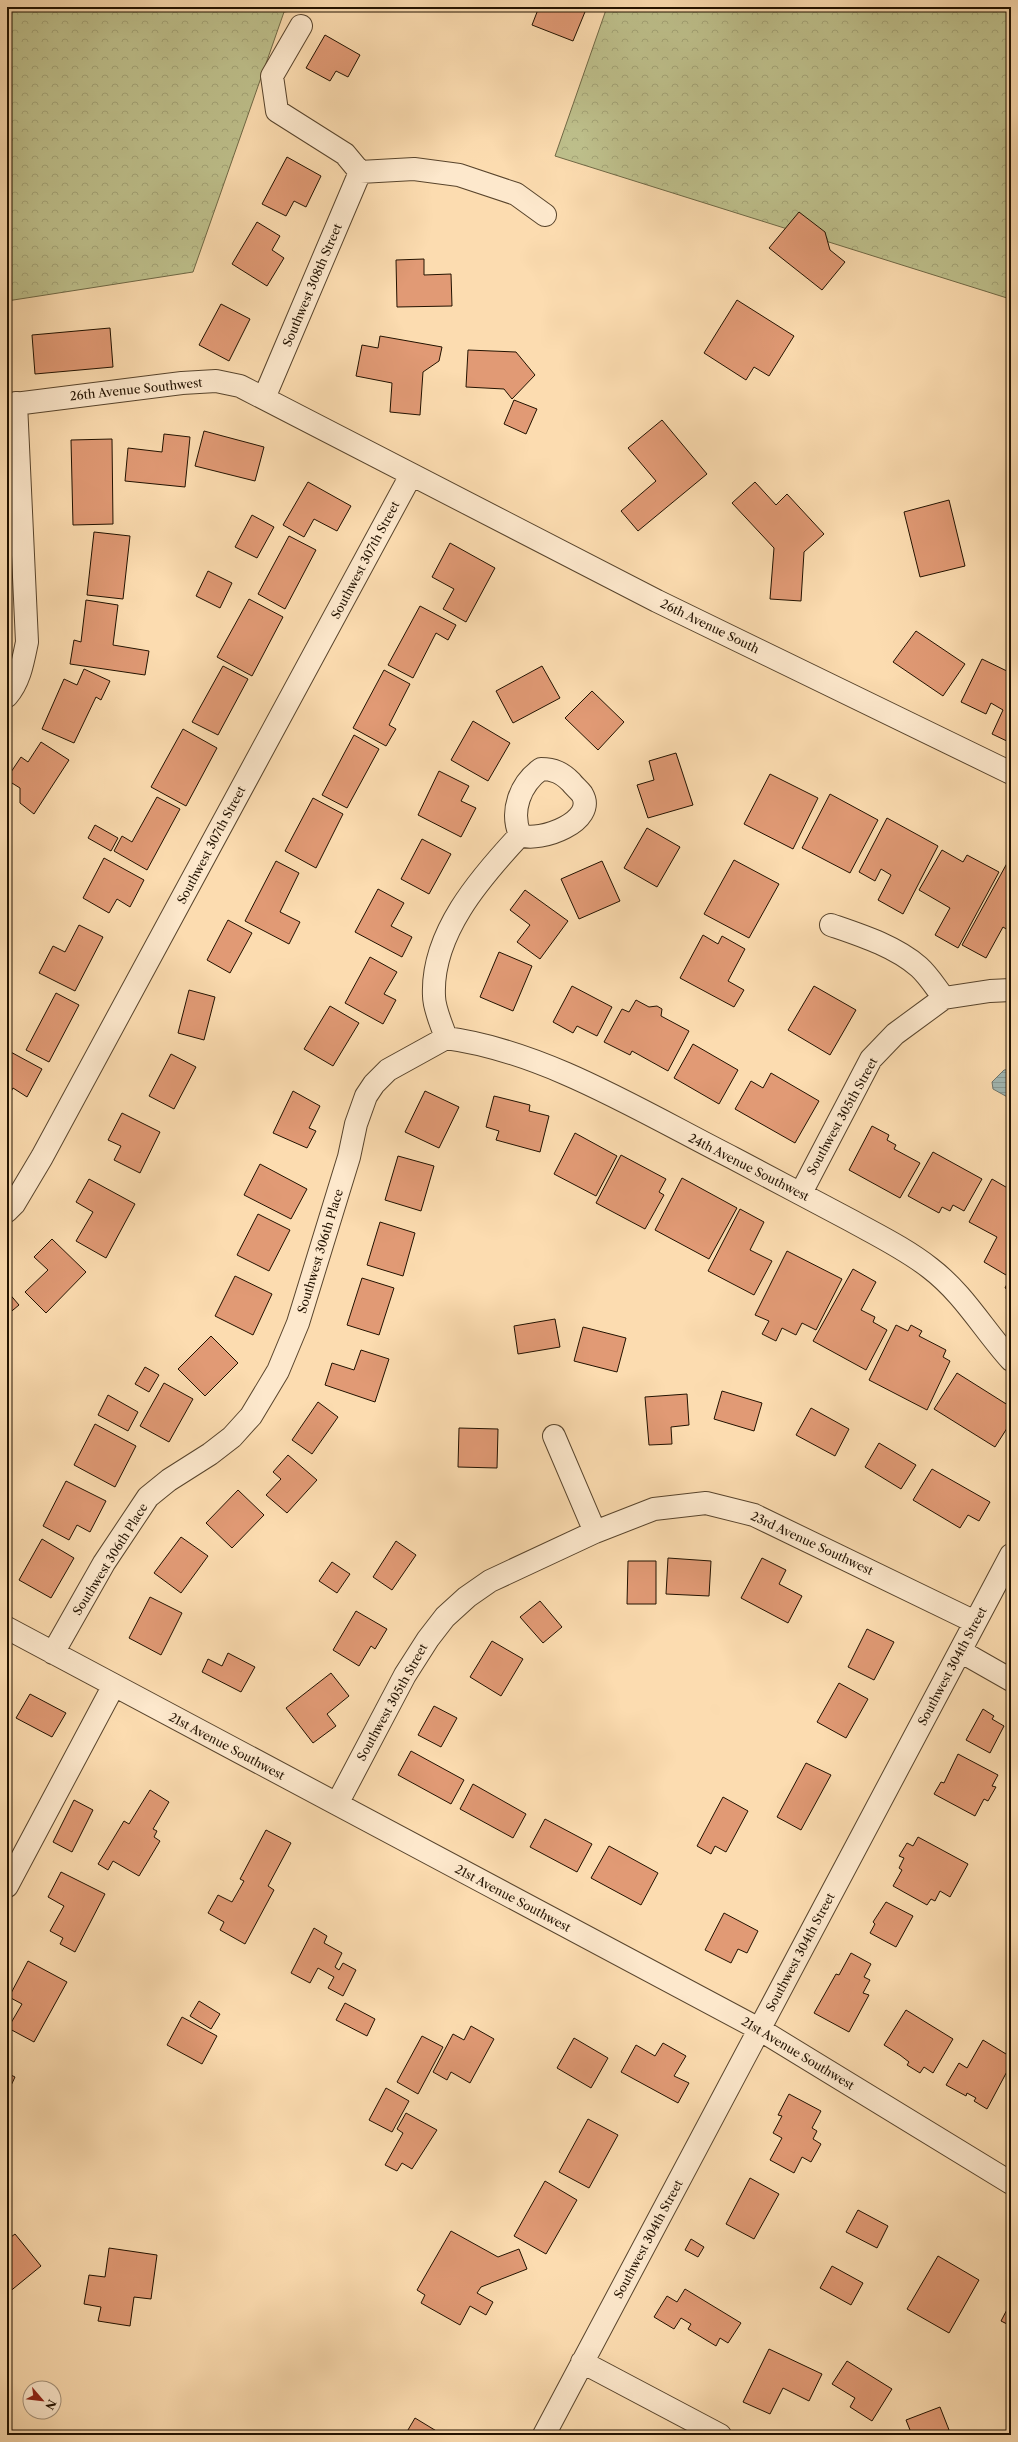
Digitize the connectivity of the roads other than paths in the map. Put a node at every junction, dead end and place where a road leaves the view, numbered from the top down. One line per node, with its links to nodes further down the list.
1 (301, 26): 2 (street)
2 (360, 172): 3 (street); 4 (street, Southwest 308th Street)
3 (545, 215)
4 (264, 398): 5 (street, 26th Avenue Southwest); 6 (street, 26th Avenue Southwest)
5 (11, 404): 7 (street)
6 (411, 475): 8 (street, 26th Avenue South); 15 (street, Southwest 307th Street)
7 (7, 696)
8 (1011, 773)
9 (520, 835): 13 (street)
10 (831, 925): 12 (street)
11 (1011, 990): 12 (street)
12 (944, 998): 14 (street, Southwest 305th Street)
13 (446, 1038): 14 (street, 24th Avenue Southwest); 23 (street, Southwest 306th Place)
14 (801, 1193): 16 (street, 24th Avenue Southwest)
15 (7, 1211)
16 (1011, 1360)
17 (554, 1436): 18 (street)
18 (595, 1532): 20 (street, 23rd Avenue Southwest); 26 (street, Southwest 305th Street)
19 (1011, 1554): 20 (street, Southwest 304th Street)
20 (975, 1622): 22 (street, Southwest 304th Street)
21 (7, 1628): 23 (street, 21st Avenue Southwest)
22 (960, 1651): 24 (street); 28 (street, Southwest 304th Street)
23 (53, 1653): 25 (street, 21st Avenue Southwest)
24 (1011, 1680)
25 (114, 1685): 26 (street, 21st Avenue Southwest); 27 (street)
26 (337, 1804): 28 (street, 21st Avenue Southwest)
27 (7, 1886)
28 (759, 2029): 29 (street, 21st Avenue Southwest); 30 (street, Southwest 304th Street)
29 (1011, 2183)
30 (582, 2362): 31 (street, Southwest 304th Street); 32 (street)
31 (544, 2435)
32 (720, 2435)

